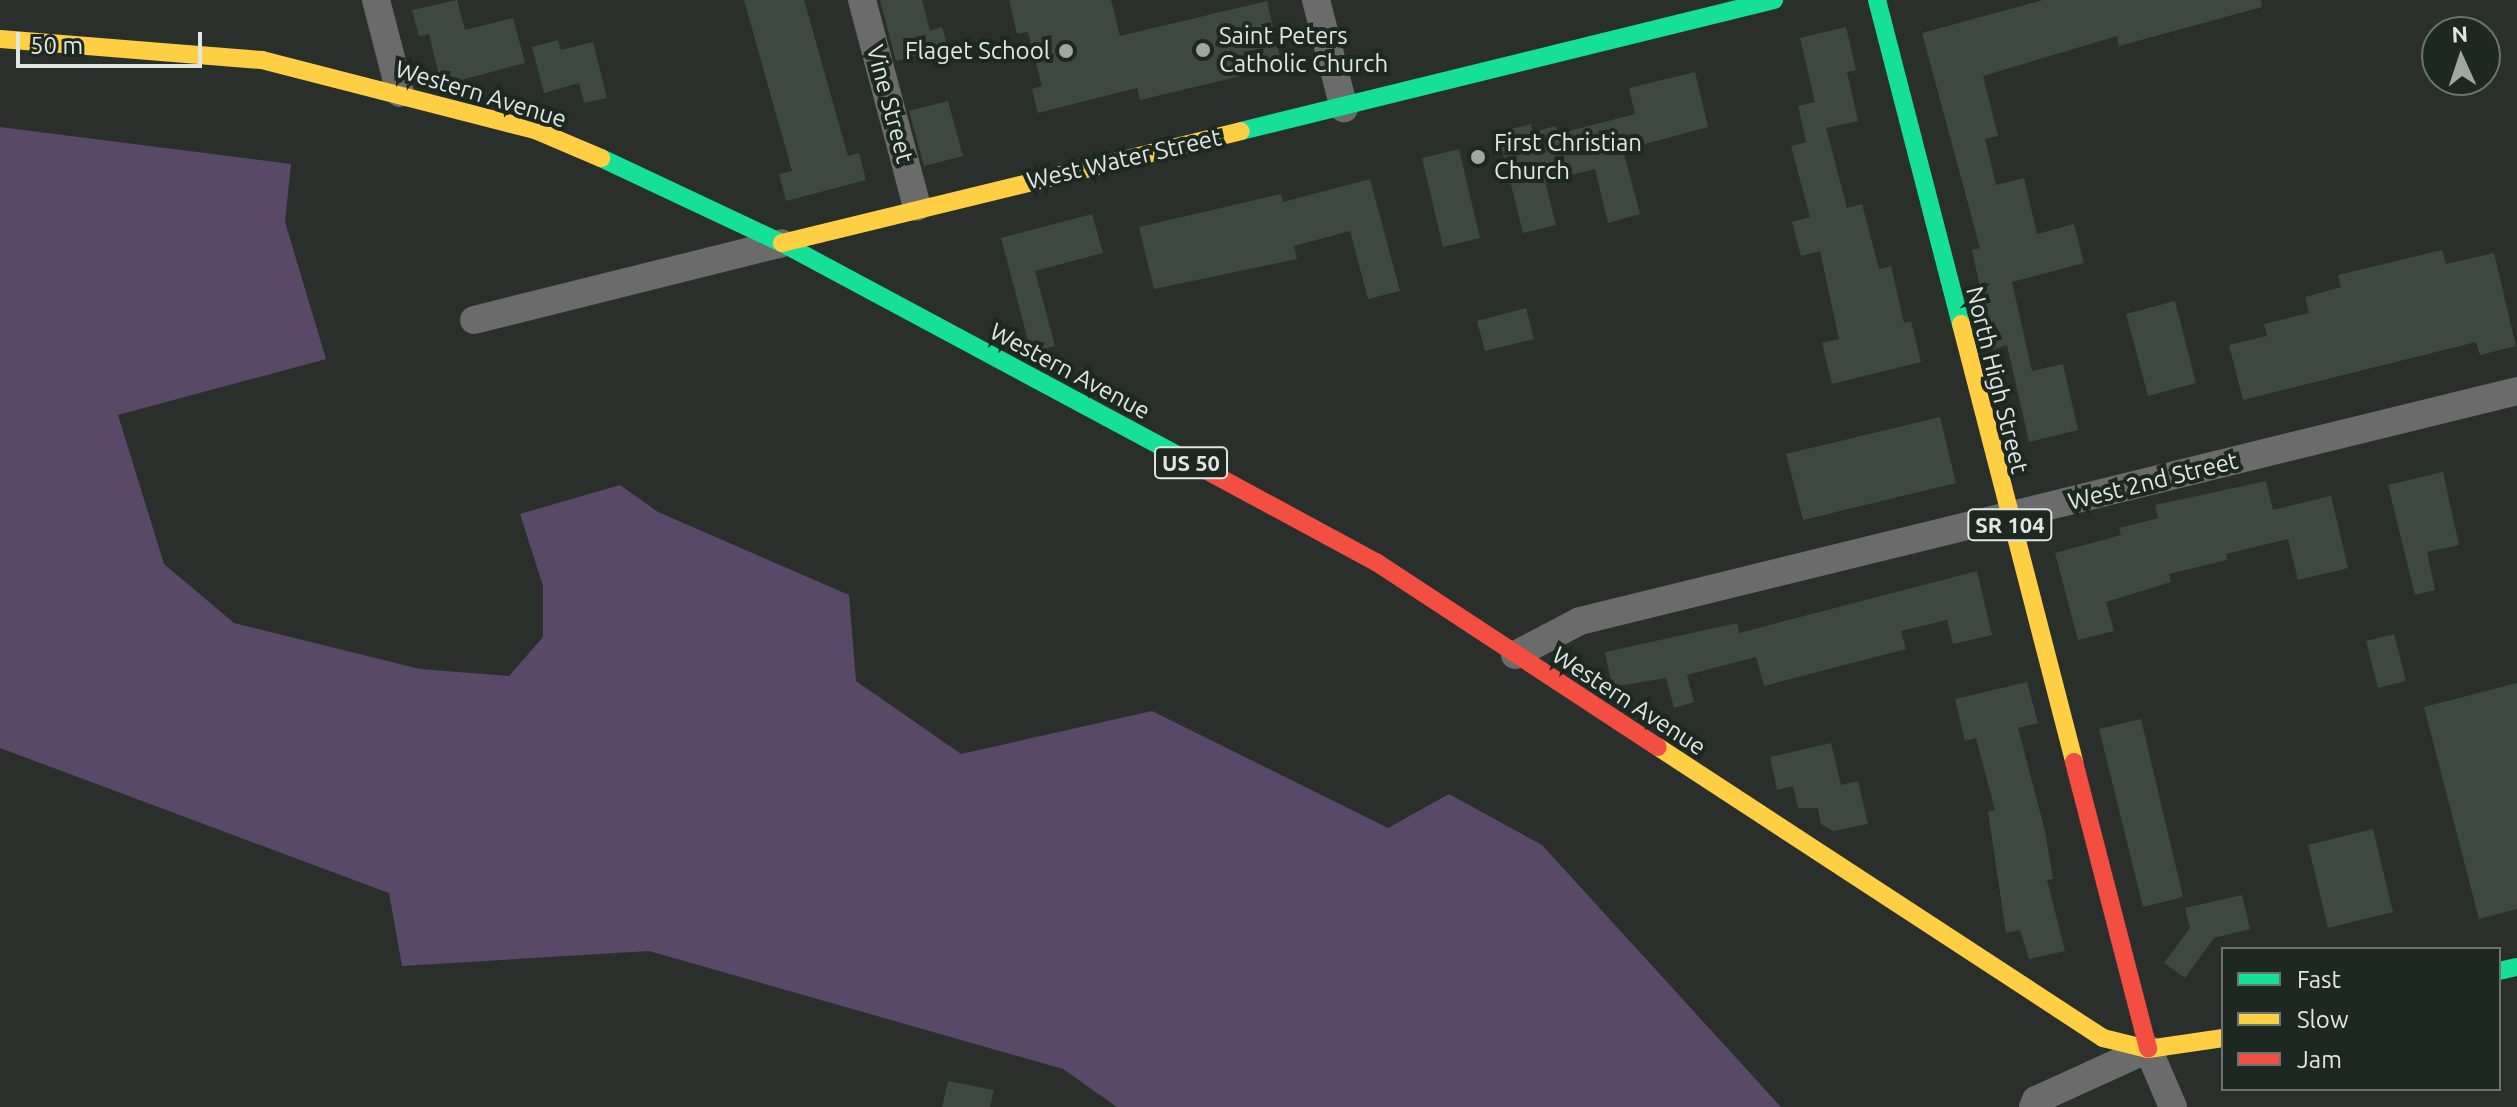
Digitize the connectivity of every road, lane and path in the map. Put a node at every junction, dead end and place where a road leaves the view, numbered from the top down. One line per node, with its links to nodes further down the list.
1 (376, 0): 7 (street)
2 (862, 0): 9 (street, Vine Street)
3 (1316, 0): 8 (street)
4 (1774, 0): 8 (main road, West Water Street)
5 (1877, 0): 13 (main road, North High Street / SR 104)
6 (0, 39): 7 (main road, Western Avenue / US 50)
7 (400, 93): 10 (main road, Western Avenue / US 50)
8 (1344, 108): 9 (main road, West Water Street)
9 (917, 207): 10 (main road, West Water Street)
10 (782, 243): 11 (street, West Water Street); 14 (main road, Western Avenue / US 50)
11 (474, 320)
12 (2517, 391): 13 (street, West 2nd Street)
13 (2008, 516): 14 (street, West 2nd Street); 16 (main road, North High Street / SR 104)
14 (1515, 655): 16 (main road, Western Avenue / US 50)
15 (2221, 1038): 16 (main road, US 50)
16 (2148, 1049): 17 (street); 18 (street)
17 (2033, 1107)
18 (2173, 1107)

